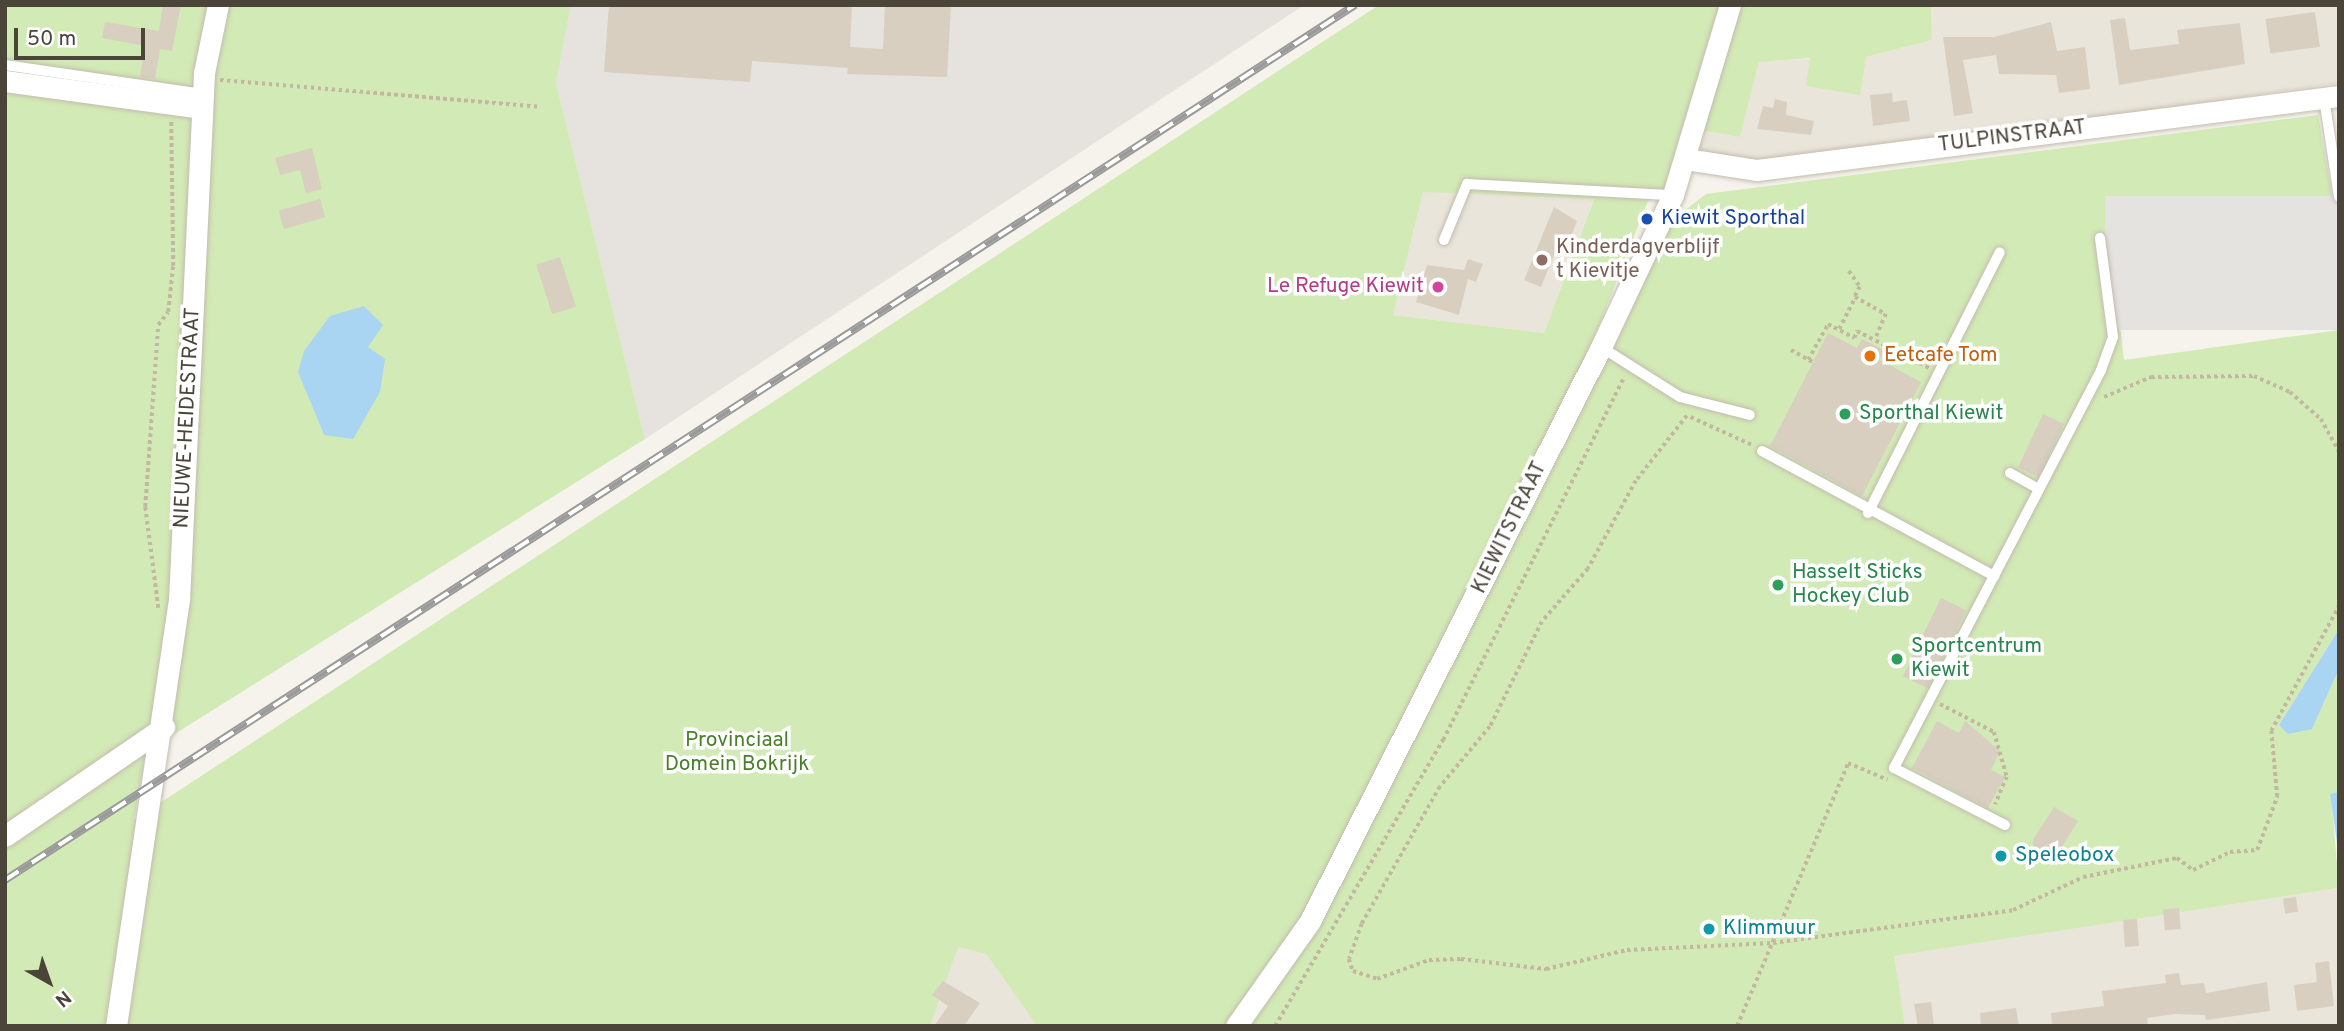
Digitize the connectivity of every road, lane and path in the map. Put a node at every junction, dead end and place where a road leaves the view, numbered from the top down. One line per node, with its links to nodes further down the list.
1 (218, 5): 5 (street, NIEUWE-HEIDESTRAAT)
2 (1730, 5): 9 (street, KIEWITSTRAAT)
3 (5, 65): 5 (lane)
4 (5, 81): 7 (street)
5 (203, 94): 7 (street); 8 (path); 34 (street, NIEUWE-HEIDESTRAAT)
6 (2331, 97): 9 (street, TULPINSTRAAT); 11 (lane)
7 (172, 104): 32 (path)
8 (540, 107)
9 (1686, 159): 10 (street, KIEWITSTRAAT)
10 (1673, 195): 13 (lane); 19 (street, KIEWITSTRAAT)
11 (2339, 197)
12 (2100, 238): 24 (lane)
13 (1444, 240)
14 (2000, 252): 22 (lane)
15 (1849, 271): 16 (path)
16 (1855, 297): 17 (path); 18 (path)
17 (1839, 329): 18 (path); 20 (path)
18 (1875, 340): 22 (path)
19 (1601, 347): 21 (lane); 41 (street, KIEWITSTRAAT)
20 (1791, 350)
21 (1630, 366): 23 (lane); 42 (path)
22 (1939, 373): 29 (lane)
23 (1750, 415): 25 (path)
24 (2078, 415): 26 (path); 28 (lane)
25 (1762, 451): 29 (lane); 39 (path)
26 (2339, 452)
27 (2010, 473): 28 (lane)
28 (2039, 489): 30 (lane)
29 (1868, 513): 30 (lane)
30 (1994, 576): 33 (lane)
31 (2339, 606): 39 (path)
32 (156, 623)
33 (1933, 700): 35 (lane); 36 (path)
34 (163, 727): 38 (street); 40 (street, NIEUWE-HEIDESTRAAT)
35 (1894, 768): 36 (lane); 39 (path)
36 (1989, 817): 37 (lane)
37 (2006, 825)
38 (5, 836)
39 (1773, 943): 43 (path)
40 (116, 1026)
41 (1236, 1026)
42 (1275, 1026)
43 (1737, 1026)

